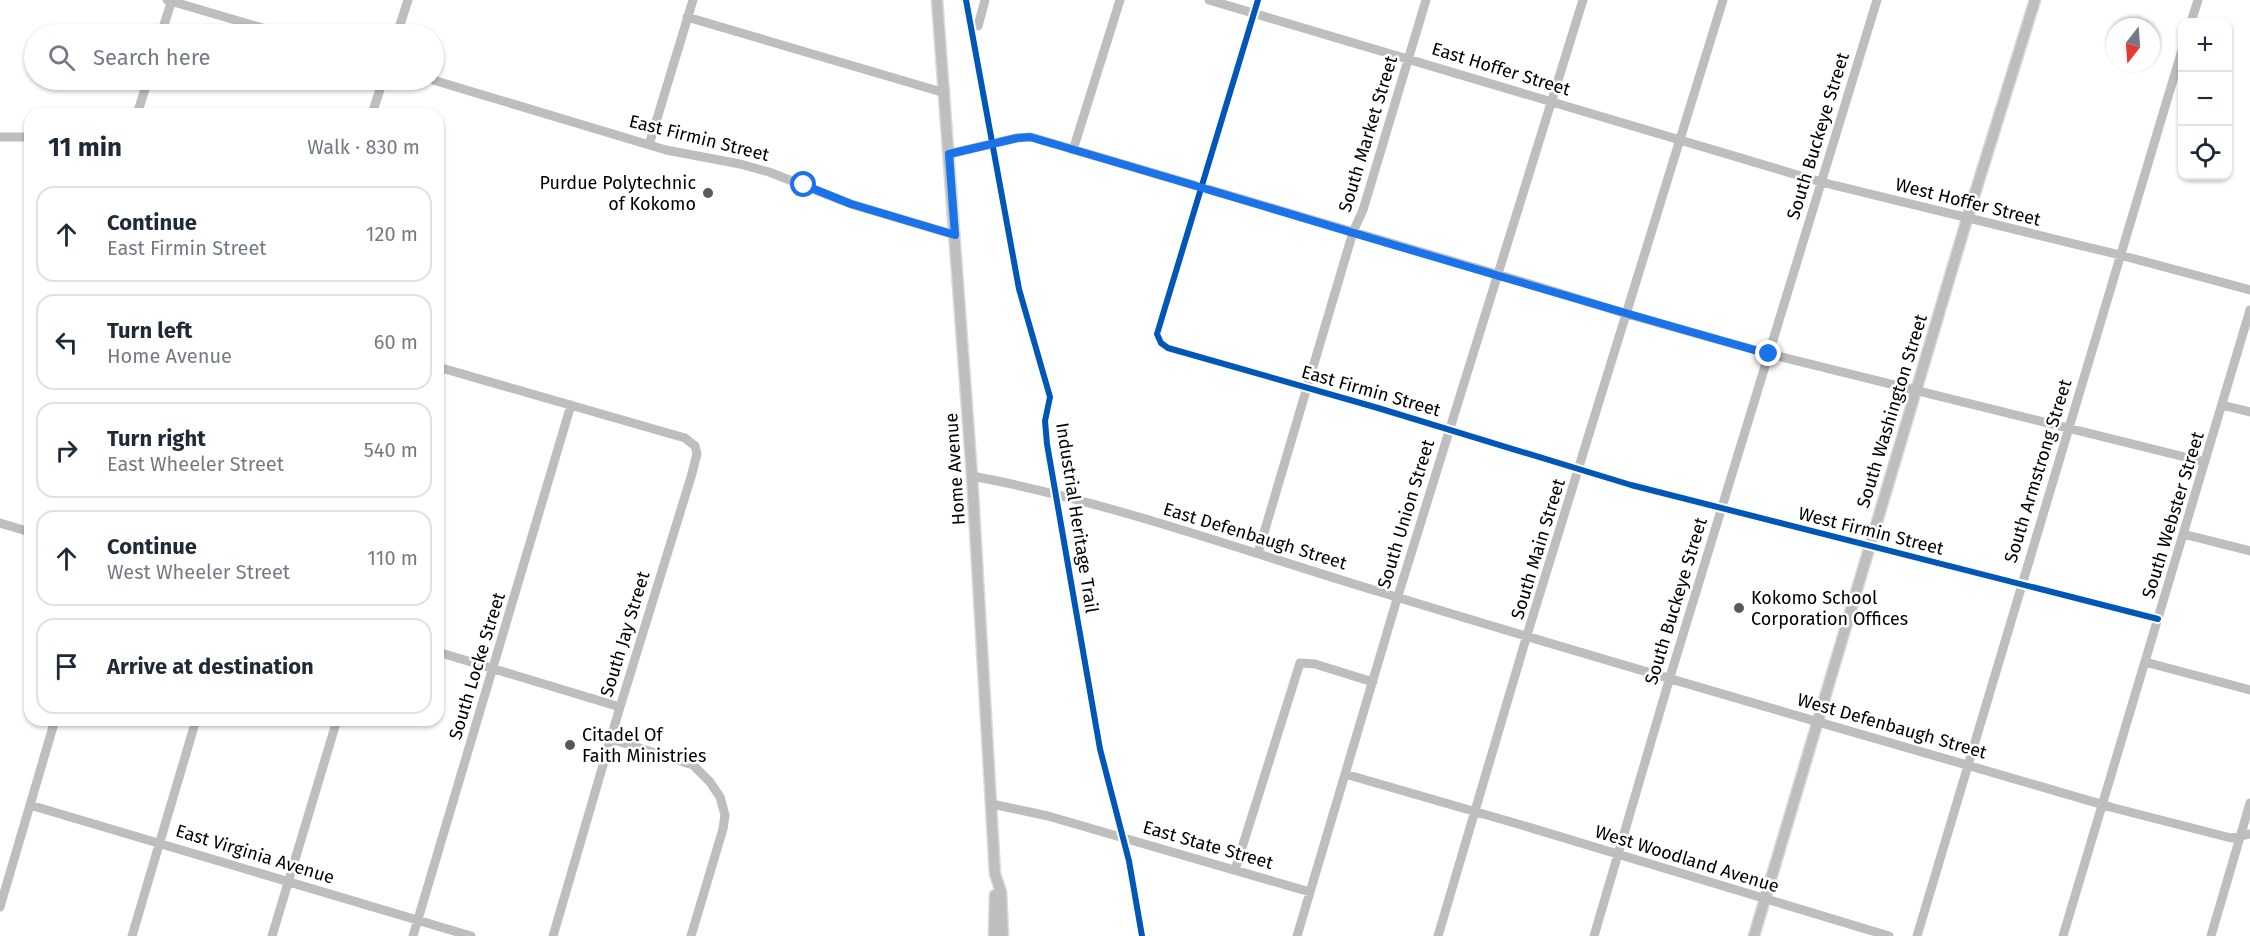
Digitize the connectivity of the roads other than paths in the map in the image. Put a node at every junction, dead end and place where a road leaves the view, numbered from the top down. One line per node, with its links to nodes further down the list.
1 (170, 0): 18 (street); 19 (street)
2 (408, 0): 20 (street)
3 (693, 0): 16 (street)
4 (937, 0): 27 (main road, Home Avenue)
5 (985, 0): 21 (street)
6 (1120, 0): 35 (street)
7 (1209, 0): 15 (street, East Hoffer Street)
8 (1258, 0): 15 (street)
9 (1426, 0): 22 (street, South Market Street)
10 (1583, 0): 28 (street, South Union Street)
11 (1723, 0): 33 (street, South Main Street)
12 (1877, 0): 37 (street, South Buckeye Street)
13 (2035, 0): 39 (main road, South Washington Street)
14 (2198, 0): 17 (street)
15 (1254, 13): 22 (street, East Hoffer Street); 38 (street)
16 (687, 17): 27 (street); 34 (street)
17 (2192, 18)
18 (164, 24)
19 (250, 24)
20 (400, 24)
21 (978, 26)
22 (1408, 59): 28 (street, East Hoffer Street); 40 (street, South Market Street)
23 (2178, 63): 42 (street, South Armstrong Street)
24 (444, 83): 34 (street, East Firmin Street)
25 (145, 90): 29 (street)
26 (380, 90): 30 (street)
27 (945, 93): 36 (main road, Home Avenue)
28 (1551, 101): 33 (street, East Hoffer Street); 43 (street, South Union Street)
29 (139, 108)
30 (374, 108)
31 (0, 137): 32 (street)
32 (24, 137)
33 (1681, 140): 37 (street, West Hoffer Street); 46 (street, South Main Street)
34 (649, 145): 41 (street, East Firmin Street)
35 (1073, 150): 36 (street); 38 (street)
36 (949, 154): 41 (main road, Home Avenue)
37 (1821, 182): 39 (street, West Hoffer Street); 47 (street, South Buckeye Street)
38 (1202, 188): 40 (street); 49 (street, East Firmin Street)
39 (1967, 219): 42 (street, West Hoffer Street); 50 (main road, South Washington Street)
40 (1353, 232): 43 (street); 49 (street, South Market Street)
41 (955, 235): 58 (main road, Home Avenue)
42 (2120, 255): 44 (street, West Hoffer Street); 54 (street, South Armstrong Street)
43 (1498, 275): 46 (street); 55 (street, South Union Street)
44 (2250, 290)
45 (2250, 312): 52 (street, South Webster Street)
46 (1627, 314): 47 (street); 57 (street, South Main Street)
47 (1769, 354): 50 (street); 59 (street, South Buckeye Street)
48 (444, 371): 51 (street)
49 (1306, 387): 55 (street, East Firmin Street); 65 (street, South Market Street)
50 (1916, 390): 54 (street); 63 (main road, South Washington Street)
51 (571, 405): 72 (street, South Locke Street); 76 (street, South Jay Street)
52 (2222, 405): 53 (street); 56 (street, South Webster Street)
53 (2250, 412)
54 (2068, 428): 56 (street); 66 (street, South Armstrong Street)
55 (1450, 430): 57 (street, East Firmin Street); 67 (street, South Union Street)
56 (2205, 462): 62 (street, South Webster Street)
57 (1578, 469): 59 (street, West Firmin Street); 69 (street, South Main Street)
58 (972, 476): 65 (street, East Defenbaugh Street); 85 (main road, Home Avenue)
59 (1721, 509): 63 (street, West Firmin Street); 73 (street, South Buckeye Street)
60 (0, 523): 61 (street)
61 (24, 530)
62 (2183, 534): 64 (street); 68 (street, South Webster Street)
63 (1870, 545): 66 (street, West Firmin Street); 77 (main road, South Washington Street)
64 (2250, 551)
65 (1258, 553): 67 (street, East Defenbaugh Street)
66 (2022, 584): 68 (street, West Firmin Street); 82 (street, South Armstrong Street)
67 (1397, 597): 69 (street, East Defenbaugh Street); 74 (street, South Union Street)
68 (2158, 619): 71 (street, South Webster Street)
69 (1527, 635): 73 (street, West Defenbaugh Street); 88 (street, South Main Street)
70 (444, 654): 72 (street)
71 (2145, 662): 75 (street); 86 (street, South Webster Street)
72 (494, 669): 76 (street); 98 (street, South Locke Street)
73 (1670, 677): 77 (street, West Defenbaugh Street); 91 (street, South Buckeye Street)
74 (1372, 682): 83 (street, South Union Street); 92 (street)
75 (2250, 690)
76 (620, 707): 81 (street, South Jay Street)
77 (1817, 721): 82 (street, West Defenbaugh Street); 96 (main road, South Washington Street)
78 (53, 726): 87 (street)
79 (194, 726): 90 (street)
80 (335, 726): 94 (street)
81 (611, 739): 103 (street, South Jay Street); 104 (street)
82 (1968, 765): 86 (street, West Defenbaugh Street); 112 (street, South Armstrong Street)
83 (1345, 774): 88 (street, West Woodland Avenue); 95 (street, South Union Street)
84 (2250, 803): 89 (street)
85 (992, 804): 92 (street, East State Street); 93 (main road, Home Avenue)
86 (2102, 804): 89 (street, West Defenbaugh Street); 113 (street, South Webster Street)
87 (30, 806): 90 (street, East Virginia Avenue); 97 (street)
88 (1475, 811): 91 (street, West Woodland Avenue); 108 (street, South Main Street)
89 (2245, 834): 114 (street)
90 (160, 843): 94 (street, East Virginia Avenue); 99 (street)
91 (1617, 855): 96 (street, West Woodland Avenue); 109 (street, South Buckeye Street)
92 (1235, 870): 95 (street, East State Street)
93 (995, 874): 105 (main road); 106 (main road, Home Avenue)
94 (289, 881): 98 (street, East Virginia Avenue); 100 (street)
95 (1310, 892): 107 (street, South Union Street)
96 (1765, 899): 110 (main road, South Washington Street); 111 (street, West Woodland Avenue)
97 (0, 907)
98 (417, 920): 101 (street, South Locke Street); 102 (street, East Virginia Avenue)
99 (132, 936)
100 (272, 936)
101 (413, 936)
102 (471, 936)
103 (553, 936)
104 (691, 936)
105 (994, 936)
106 (1004, 936)
107 (1297, 936)
108 (1438, 936)
109 (1594, 936)
110 (1754, 936)
111 (1889, 936)
112 (1917, 936)
113 (2063, 936)
114 (2211, 936)

